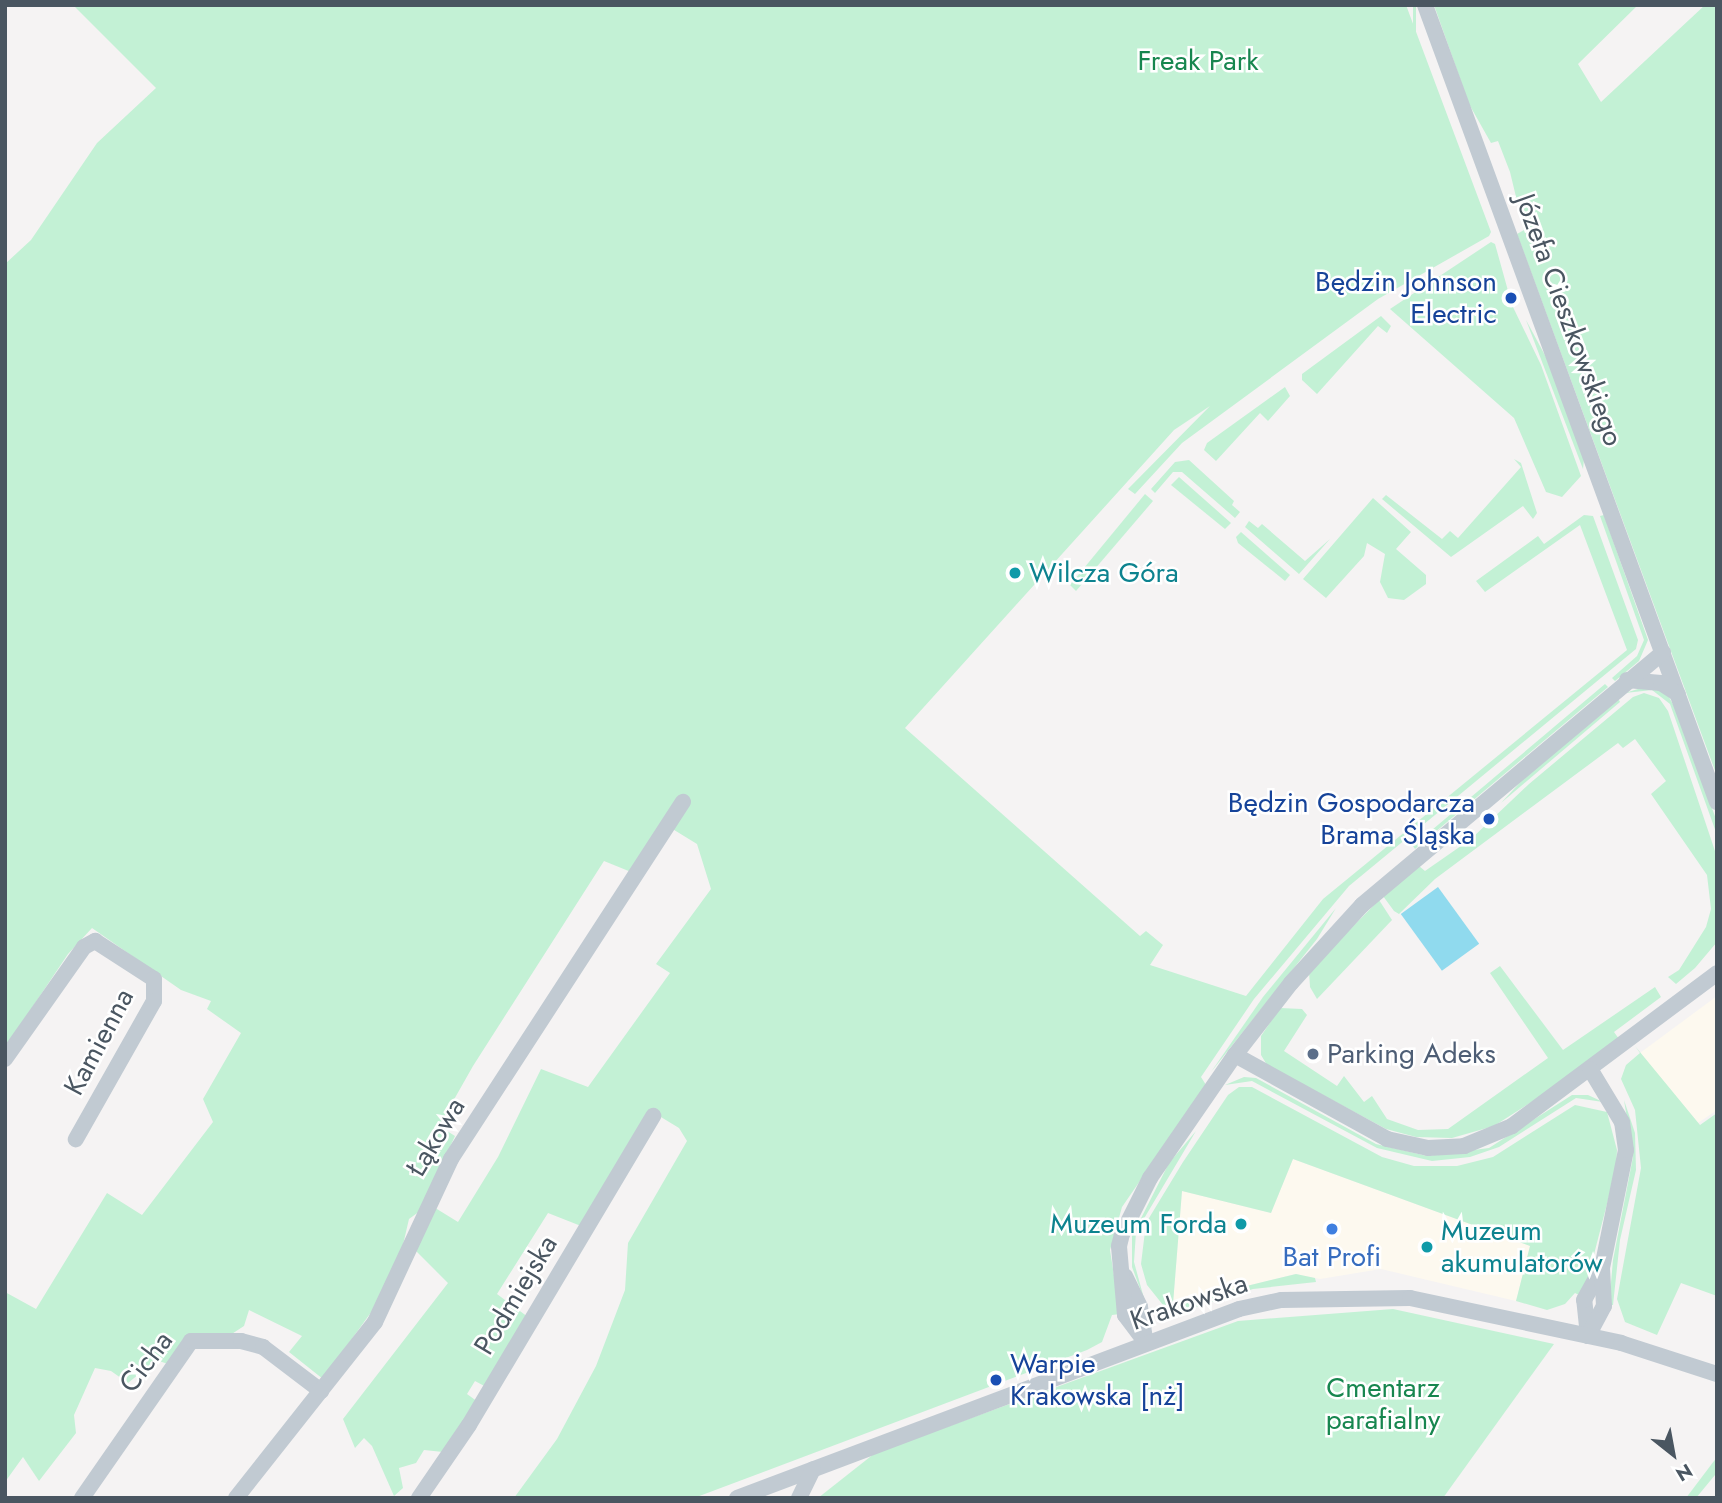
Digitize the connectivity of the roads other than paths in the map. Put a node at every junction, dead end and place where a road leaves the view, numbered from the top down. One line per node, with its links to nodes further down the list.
1 (1425, 5): 2 (street, Józefa Cieszkowskiego)
2 (1663, 652): 3 (street); 4 (street, Józefa Cieszkowskiego)
3 (1627, 680): 4 (street); 8 (street)
4 (1678, 694): 6 (street, Józefa Cieszkowskiego)
5 (684, 802): 16 (street, Łąkowa)
6 (1717, 802)
7 (1717, 973): 10 (street)
8 (1235, 1055): 10 (street); 14 (street)
9 (5, 1059): 12 (street, Kamienna)
10 (1590, 1069): 13 (street)
11 (653, 1116): 20 (street, Podmiejska)
12 (76, 1139)
13 (1588, 1336): 14 (street, Krakowska); 15 (street, Krakowska)
14 (1146, 1343): 17 (street, Krakowska)
15 (1717, 1374)
16 (321, 1391): 18 (street, Cicha); 19 (street, Łąkowa)
17 (813, 1469): 21 (street, Krakowska); 22 (street)
18 (82, 1498)
19 (236, 1498)
20 (419, 1498)
21 (737, 1498)
22 (799, 1498)

